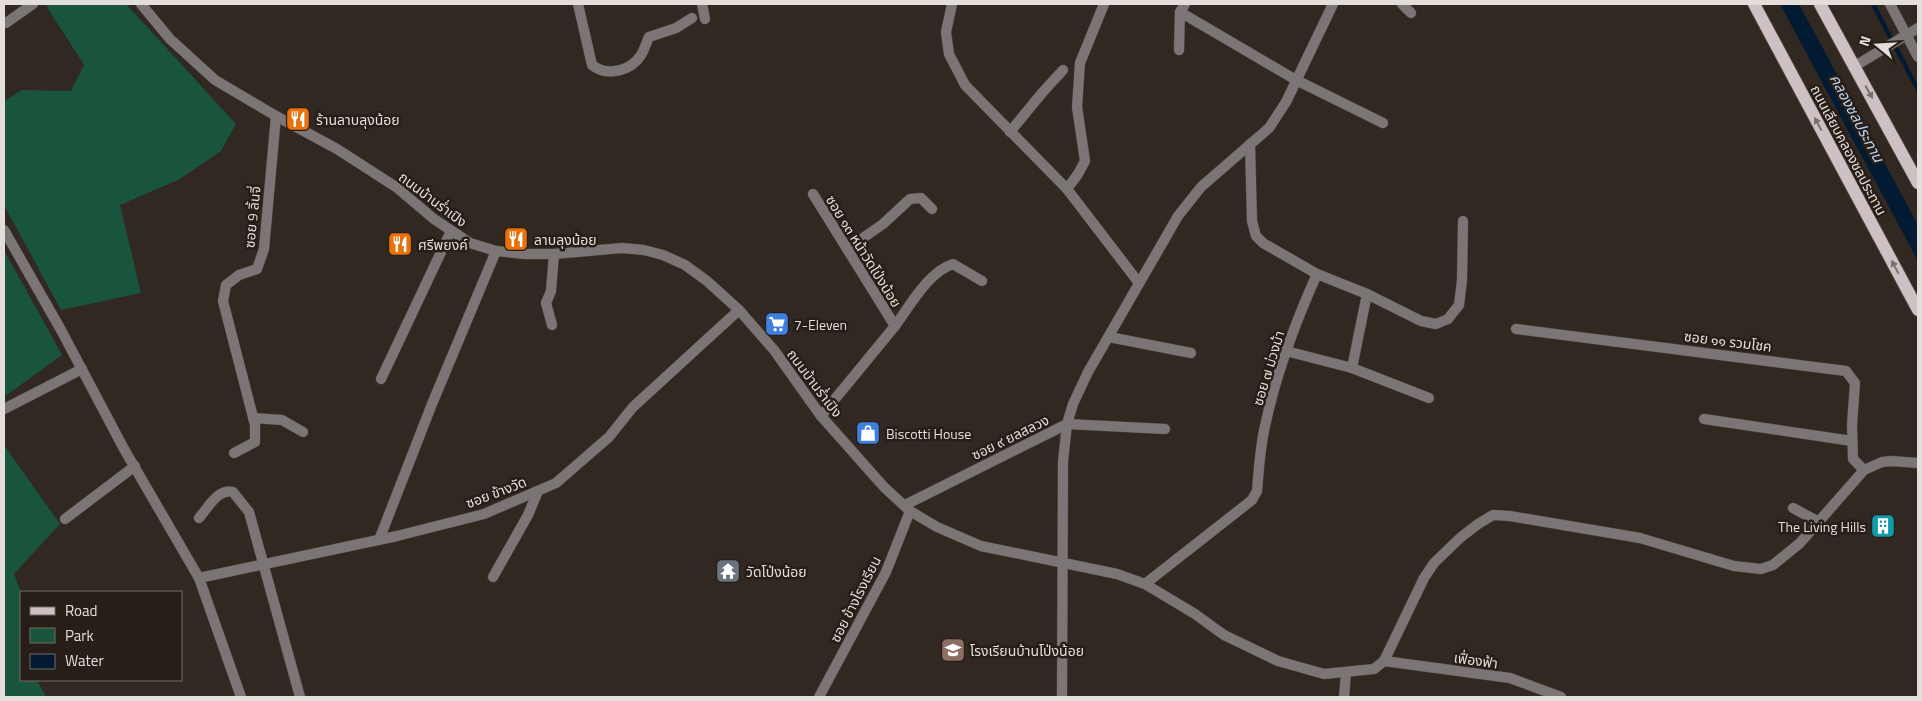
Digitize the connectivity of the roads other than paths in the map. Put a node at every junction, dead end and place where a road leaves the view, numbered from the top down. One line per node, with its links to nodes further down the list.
1 (33, 4): 16 (street)
2 (141, 4): 24 (street, ถนนบ้านร่ำเปิง)
3 (578, 4): 14 (street)
4 (702, 4): 15 (street)
5 (952, 4): 26 (street)
6 (1104, 4): 29 (street)
7 (1333, 4): 23 (street)
8 (1402, 4): 13 (street)
9 (1754, 4): 43 (main road, ถนนเลียบคลองชลประทาน, one-way to 9)
10 (1820, 4): 21 (main road)
11 (1890, 4): 18 (street)
12 (1182, 8): 19 (street); 23 (street)
13 (1410, 13)
14 (692, 18)
15 (705, 19)
16 (6, 23)
17 (1918, 28): 18 (street)
18 (1904, 36): 20 (street); 21 (street)
19 (1179, 50)
20 (1918, 57)
21 (1857, 64): 28 (main road, one-way to 28)
22 (1063, 70): 26 (street)
23 (1296, 80): 25 (street); 27 (street)
24 (276, 116): 34 (street, ถนนบ้านร่ำเปิง); 56 (street, ซอย 9 ลิ้นจี่)
25 (1383, 123)
26 (1010, 132): 29 (street)
27 (1250, 144): 38 (street); 40 (street)
28 (1918, 182)
29 (1067, 189): 40 (street)
30 (813, 194): 35 (street, ซอย ๑๓ หน้าวัดโป่งน้อย)
31 (932, 209): 35 (street)
32 (1463, 221): 41 (street)
33 (4, 230): 51 (street)
34 (451, 231): 36 (street, ถนนบ้านร่ำเปิง); 52 (street)
35 (847, 249): 45 (street, ซอย ๑๓ หน้าวัดโป่งน้อย)
36 (496, 251): 37 (street, ถนนบ้านร่ำเปิง); 72 (street)
37 (554, 254): 42 (street, ถนนบ้านร่ำเปิง); 44 (street)
38 (1316, 274): 41 (street); 48 (street, ซอย ๗ ม่วงม้า)
39 (982, 281): 45 (street)
40 (1139, 283): 47 (street)
41 (1367, 294): 50 (street)
42 (739, 310): 55 (street, ถนนบ้านร่ำเปิง); 66 (street, ซอย ข้างวัด)
43 (1918, 310)
44 (552, 325)
45 (895, 326): 55 (street, ซอย ๑๓ หน้าวัดโป่งน้อย)
46 (1516, 329): 61 (street, ซอย ๑๑ รวมโชค)
47 (1109, 337): 49 (street); 58 (street)
48 (1286, 350): 50 (street); 77 (street, ซอย ๗ ม่วงม้า)
49 (1191, 353)
50 (1352, 368): 53 (street)
51 (82, 369): 54 (street); 64 (street)
52 (381, 379)
53 (1429, 398)
54 (4, 409)
55 (821, 416): 67 (street, ถนนบ้านร่ำเปิง)
56 (253, 418): 60 (street); 62 (street, ซอย 9 ลิ้นจี่)
57 (1704, 420): 61 (street)
58 (1067, 424): 59 (street, ซอย ๙ ยลสลวง); 67 (street, ซอย ๙ ยลสลวง); 73 (street)
59 (1165, 429)
60 (303, 432)
61 (1852, 441): 65 (street, ซอย ๑๑ รวมโชค)
62 (234, 453)
63 (1918, 463): 65 (street)
64 (135, 466): 69 (street); 76 (street)
65 (1864, 470): 71 (street)
66 (538, 490): 72 (street, ซอย ข้างวัด); 75 (street)
67 (907, 508): 73 (street, ถนนบ้านร่ำเปิง); 82 (street, ซอย ข้างโรงเรียน)
68 (1793, 508): 71 (street)
69 (65, 518)
70 (199, 518): 74 (street)
71 (1819, 522): 78 (street)
72 (379, 540): 74 (street, ซอย ข้างวัด)
73 (1063, 563): 77 (street, ถนนบ้านร่ำเปิง); 83 (street)
74 (264, 564): 76 (street, ซอย ข้างวัด); 81 (street)
75 (493, 577)
76 (199, 578): 80 (street)
77 (1145, 584): 79 (street, ถนนบ้านร่ำเปิง)
78 (1384, 661): 79 (street, ถนนบ้านร่ำเปิง); 85 (street, เฟื่องฟ้า)
79 (1346, 673): 84 (street)
80 (241, 697)
81 (300, 697)
82 (819, 697)
83 (1062, 697)
84 (1344, 697)
85 (1561, 697)

